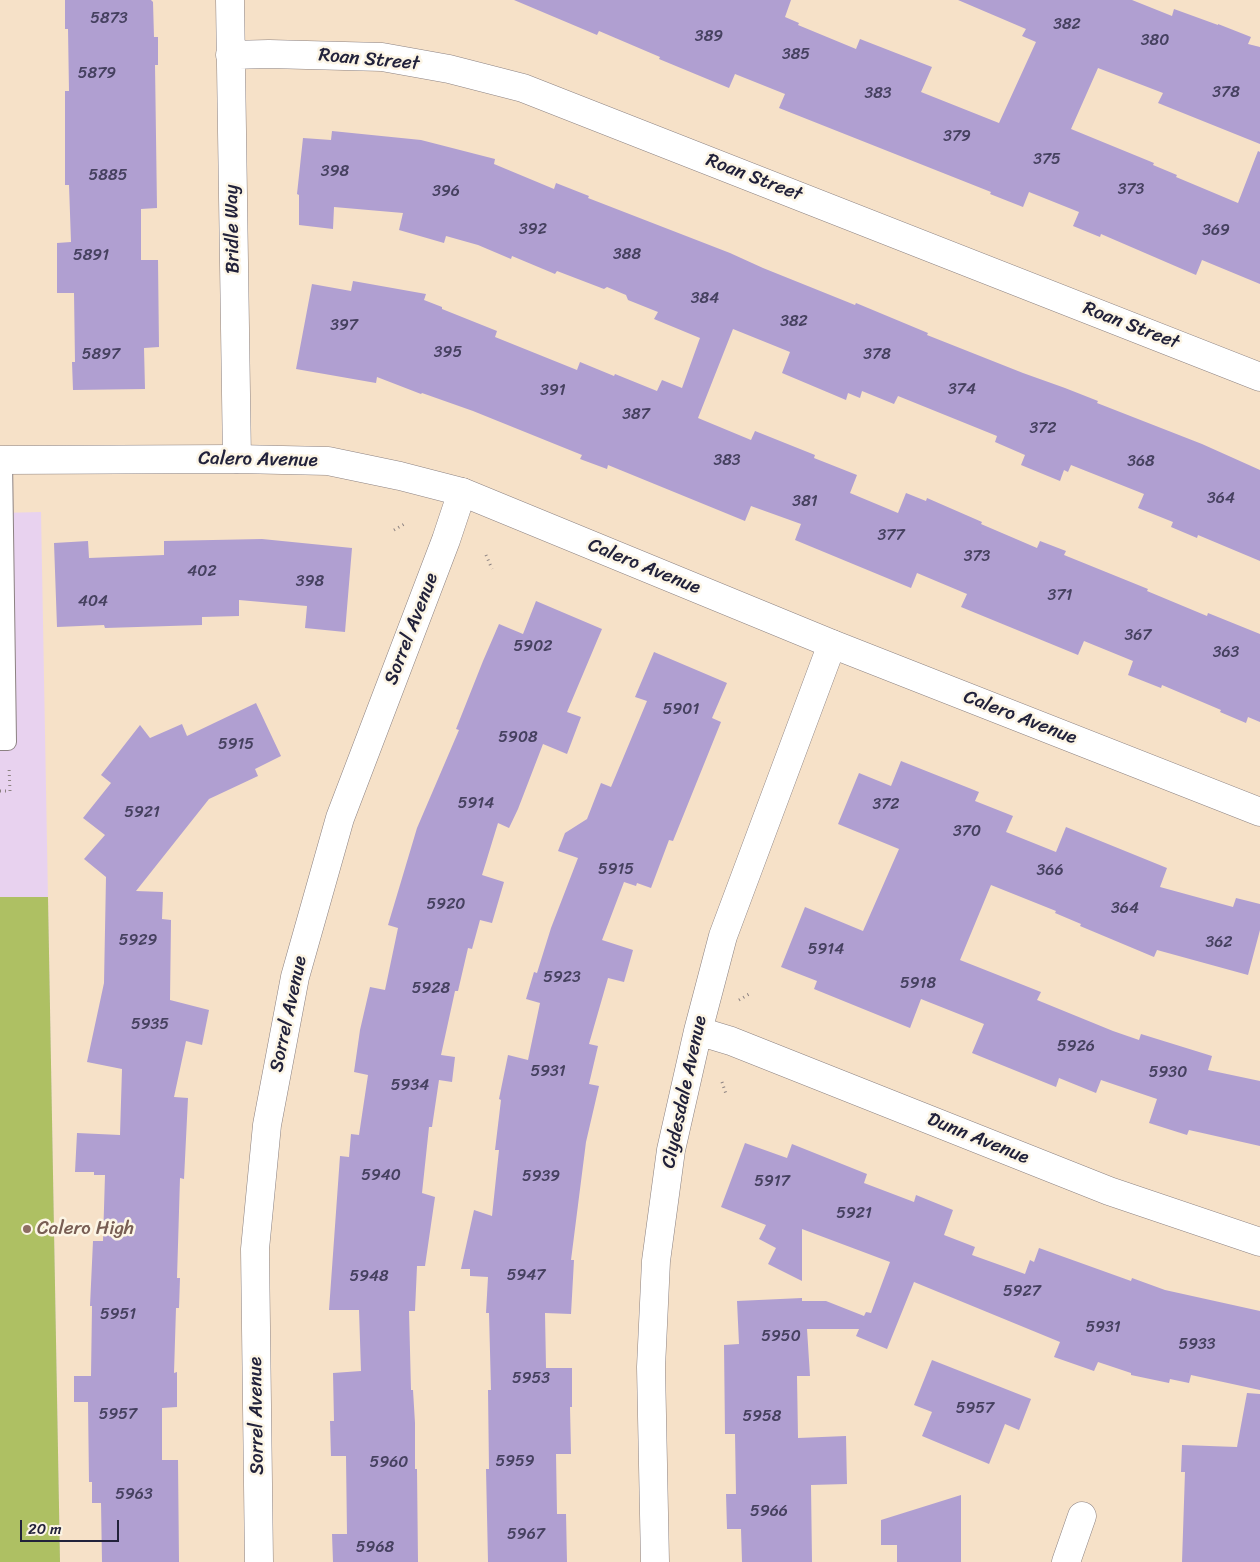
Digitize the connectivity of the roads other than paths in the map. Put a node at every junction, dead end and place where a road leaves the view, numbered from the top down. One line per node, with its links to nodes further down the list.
1 (230, 0): 2 (street, Bridle Way)
2 (230, 56): 3 (street, Roan Street); 4 (street, Bridle Way)
3 (1260, 377)
4 (237, 458): 5 (street, Calero Avenue); 6 (street, Calero Avenue)
5 (2, 460): 8 (lane)
6 (462, 492): 7 (street, Calero Avenue); 14 (street, Sorrel Avenue)
7 (832, 644): 10 (street, Calero Avenue); 11 (street, Clydesdale Avenue)
8 (4, 654): 9 (lane)
9 (4, 742)
10 (1260, 812)
11 (698, 1031): 12 (street, Dunn Avenue); 15 (street, Clydesdale Avenue)
12 (1260, 1242)
13 (1082, 1516): 16 (street)
14 (259, 1562)
15 (656, 1562)
16 (1066, 1562)

